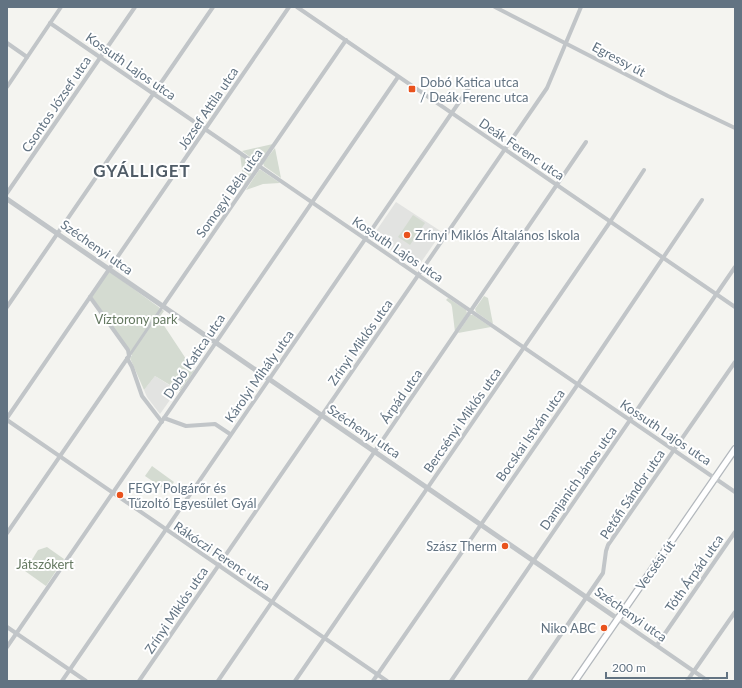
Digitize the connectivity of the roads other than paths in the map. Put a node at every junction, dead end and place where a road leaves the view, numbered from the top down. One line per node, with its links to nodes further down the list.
1 (61, 7): 8 (street)
2 (135, 7): 13 (street, Csontos József utca)
3 (213, 7): 17 (street)
4 (289, 7): 20 (street, József Attila utca)
5 (297, 7): 9 (street, Deák Ferenc utca)
6 (495, 7): 11 (street, Egressy út)
7 (581, 7): 11 (street, Zrínyi Miklós utca)
8 (50, 23): 12 (street); 13 (street, Kossuth Lajos utca)
9 (346, 40): 14 (street, Deák Ferenc utca); 23 (street, Somogyi Béla utca)
10 (7, 43): 12 (street)
11 (566, 43): 19 (street, Egressy út); 22 (street, Zrínyi Miklós utca)
12 (27, 57): 16 (street)
13 (100, 57): 17 (street, Kossuth Lajos utca); 26 (street, Csontos József utca)
14 (398, 76): 18 (street, Deák Ferenc utca); 29 (street, Dobó Katica utca)
15 (473, 82): 18 (street, Károlyi Mihály utca)
16 (7, 87)
17 (153, 94): 20 (street, Kossuth Lajos utca); 31 (street)
18 (452, 113): 22 (street, Deák Ferenc utca); 32 (street, Károlyi Mihály utca)
19 (735, 128)
20 (206, 129): 23 (street, Kossuth Lajos utca); 35 (street, József Attila utca)
21 (586, 142): 25 (street, Árpád utca)
22 (504, 149): 25 (street, Deák Ferenc utca); 36 (street, Zrínyi Miklós utca)
23 (260, 166): 29 (street, Kossuth Lajos utca); 40 (street, Somogyi Béla utca)
24 (644, 170): 30 (street, Bercsényi Miklós utca)
25 (557, 186): 30 (street, Deák Ferenc utca); 42 (street, Árpád utca)
26 (7, 193)
27 (7, 199): 31 (street, Széchenyi utca)
28 (702, 200): 33 (street, Bocskai István utca)
29 (313, 202): 32 (street, Kossuth Lajos utca); 43 (street, Dobó Katica utca)
30 (610, 222): 33 (street, Deák Ferenc utca); 44 (street, Bercsényi Miklós utca)
31 (57, 233): 35 (street, Széchenyi utca); 39 (street)
32 (365, 238): 36 (street, Kossuth Lajos utca); 47 (street, Károlyi Mihály utca)
33 (663, 258): 37 (street, Deák Ferenc utca); 48 (street, Bocskai István utca)
34 (735, 267): 37 (street, Damjanich János utca)
35 (109, 269): 38 (street, József Attila utca); 40 (street, Széchenyi utca)
36 (419, 275): 42 (street, Kossuth Lajos utca); 49 (street, Zrínyi Miklós utca)
37 (716, 295): 41 (street, Deák Ferenc utca); 52 (street, Damjanich János utca)
38 (90, 297): 45 (street); 50 (street, József Attila utca)
39 (7, 306)
40 (163, 306): 43 (street, Széchenyi utca); 45 (street, Somogyi Béla utca)
41 (735, 307)
42 (471, 311): 44 (street, Kossuth Lajos utca); 56 (street, Árpád utca)
43 (215, 343): 47 (street, Széchenyi utca); 51 (street, Dobó Katica utca)
44 (524, 347): 48 (street, Kossuth Lajos utca); 59 (street, Bercsényi Miklós utca)
45 (128, 356): 51 (street); 57 (street, Somogyi Béla utca)
46 (735, 362): 55 (street, Petőfi Sándor utca)
47 (268, 379): 49 (street, Széchenyi utca); 53 (street, Károlyi Mihály utca)
48 (578, 384): 52 (street, Kossuth Lajos utca); 62 (street, Bocskai István utca)
49 (322, 415): 56 (street, Széchenyi utca); 67 (street, Zrínyi Miklós utca)
50 (7, 419): 57 (street, Rákóczi Ferenc utca)
51 (163, 420): 53 (street); 61 (street, Dobó Katica utca)
52 (631, 420): 55 (street, Kossuth Lajos utca); 66 (street, Damjanich János utca)
53 (230, 434): 63 (street, Károlyi Mihály utca)
54 (735, 449): 58 (main road, Vecsési út)
55 (674, 450): 58 (street, Kossuth Lajos utca); 68 (street, Petőfi Sándor utca)
56 (375, 451): 59 (street, Széchenyi utca); 69 (street, Árpád utca)
57 (60, 457): 61 (street, Rákóczi Ferenc utca); 65 (street, Somogyi Béla utca)
58 (715, 478): 60 (street, Kossuth Lajos utca); 71 (main road, Vecsési út)
59 (428, 488): 62 (street, Széchenyi utca); 74 (street, Bercsényi Miklós utca)
60 (735, 492)
61 (113, 493): 63 (street, Rákóczi Ferenc utca); 73 (street, Dobó Katica utca)
62 (481, 524): 66 (street, Széchenyi utca); 79 (street, Bocskai István utca)
63 (165, 529): 67 (street, Rákóczi Ferenc utca); 77 (street, Károlyi Mihály utca)
64 (735, 532): 75 (street, Tóth Árpád utca)
65 (7, 533)
66 (534, 560): 68 (street, Széchenyi utca); 87 (street, Damjanich János utca)
67 (218, 565): 69 (street, Rákóczi Ferenc utca); 82 (street, Zrínyi Miklós utca)
68 (587, 597): 71 (street, Széchenyi utca); 88 (street, Petőfi Sándor utca)
69 (272, 602): 74 (street, Rákóczi Ferenc utca); 83 (street, Árpád utca)
70 (735, 612): 78 (street)
71 (618, 619): 75 (street, Széchenyi utca); 89 (main road, Vecsési út)
72 (7, 627): 73 (street)
73 (16, 634): 76 (street, Dobó Katica utca); 77 (street)
74 (325, 638): 79 (street, Rákóczi Ferenc utca); 84 (street, Bercsényi Miklós utca)
75 (656, 645): 78 (street, Széchenyi utca)
76 (7, 647)
77 (69, 670): 80 (street, Károlyi Mihály utca); 81 (street)
78 (694, 672): 90 (street); 91 (street, Széchenyi utca)
79 (378, 674): 85 (street, Bocskai István utca); 86 (street, Rákóczi Ferenc utca)
80 (62, 681)
81 (86, 681)
82 (140, 681)
83 (218, 681)
84 (295, 681)
85 (373, 681)
86 (387, 681)
87 (451, 681)
88 (529, 681)
89 (575, 681)
90 (687, 681)
91 (708, 681)

